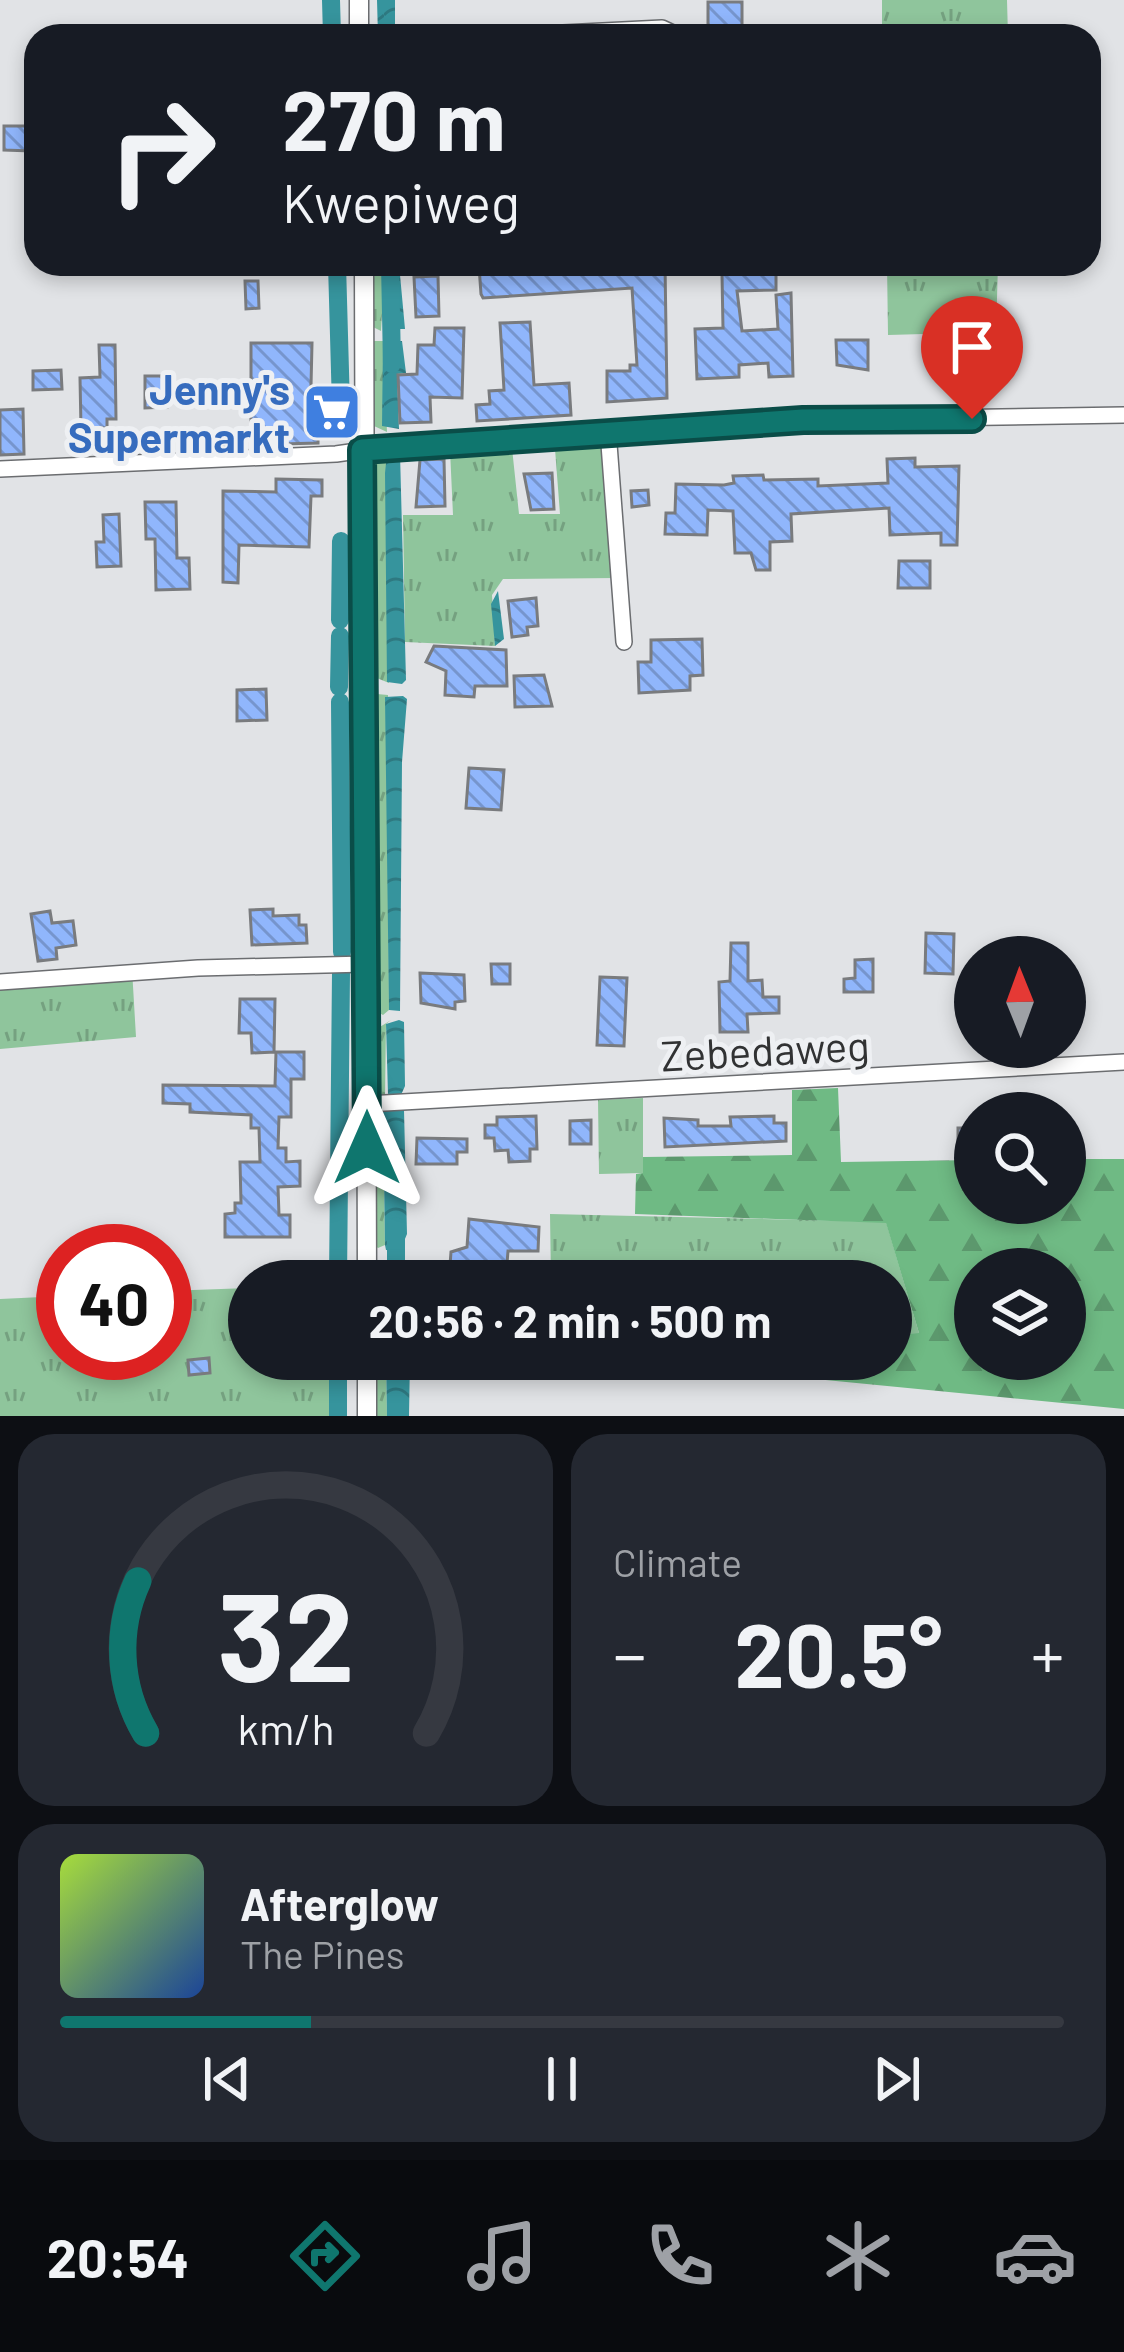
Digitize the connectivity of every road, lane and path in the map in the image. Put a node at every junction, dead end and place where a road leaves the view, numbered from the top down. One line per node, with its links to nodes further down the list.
1 (365, 276): 4 (street)
2 (1124, 415): 3 (street)
3 (608, 431): 4 (street); 6 (street)
4 (372, 448): 5 (street); 7 (street)
5 (0, 469)
6 (624, 642)
7 (366, 964): 8 (street); 10 (street)
8 (0, 982)
9 (1124, 1062): 10 (street, Zebedaweg)
10 (367, 1104): 11 (street)
11 (367, 1260)
12 (367, 1380): 13 (street)
13 (367, 1416)

